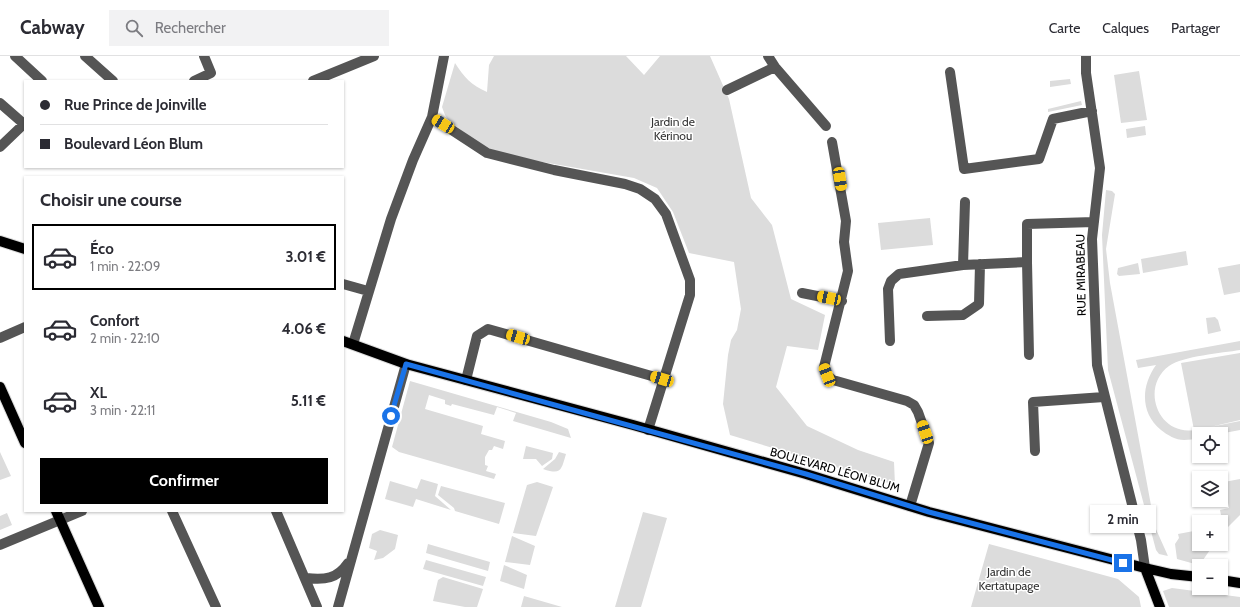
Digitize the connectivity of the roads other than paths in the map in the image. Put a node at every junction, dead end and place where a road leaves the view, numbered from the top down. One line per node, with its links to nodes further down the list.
1 (15, 56): 10 (street)
2 (84, 56): 11 (street)
3 (204, 56): 12 (street)
4 (374, 56): 13 (street)
5 (444, 56): 17 (street)
6 (768, 56): 8 (street)
7 (1086, 56): 16 (street, RUE MIRABEAU)
8 (775, 67): 14 (street); 19 (street)
9 (950, 72): 16 (street)
10 (41, 80)
11 (112, 80)
12 (196, 80)
13 (316, 80)
14 (727, 90)
15 (0, 103): 18 (street)
16 (1092, 111): 23 (street, RUE MIRABEAU)
17 (432, 117): 30 (street); 40 (street)
18 (24, 124): 21 (street)
19 (826, 126)
20 (832, 142): 32 (street)
21 (0, 147)
22 (965, 202): 28 (street)
23 (1094, 222): 26 (street); 43 (street, RUE MIRABEAU)
24 (0, 241): 25 (main road)
25 (24, 249)
26 (1027, 262): 27 (street); 38 (street)
27 (980, 264): 28 (street); 33 (street)
28 (963, 265): 36 (street)
29 (344, 284): 30 (street)
30 (368, 291): 37 (street)
31 (802, 293): 32 (street)
32 (842, 301): 47 (street)
33 (927, 316)
34 (24, 327): 35 (street)
35 (0, 338)
36 (890, 341)
37 (348, 343): 39 (main road, BOULEVARD LÉON BLUM)
38 (1029, 355)
39 (406, 364): 41 (main road, BOULEVARD LÉON BLUM); 53 (street)
40 (662, 379): 41 (street); 44 (street)
41 (466, 380): 44 (main road, BOULEVARD LÉON BLUM)
42 (0, 387): 45 (main road)
43 (1104, 397): 46 (street); 54 (street, RUE MIRABEAU)
44 (648, 430): 47 (main road, BOULEVARD LÉON BLUM)
45 (24, 437)
46 (1035, 451)
47 (910, 506): 54 (main road, BOULEVARD LÉON BLUM)
48 (77, 512): 51 (street)
49 (172, 512): 60 (street)
50 (276, 512): 56 (street)
51 (58, 516): 52 (street); 59 (main road)
52 (0, 545)
53 (353, 557): 56 (street); 62 (street)
54 (1145, 568): 55 (main road, BOULEVARD LÉON BLUM); 63 (main road); 64 (main road)
55 (1192, 576)
56 (306, 578): 61 (street)
57 (1228, 581): 58 (main road)
58 (1240, 583)
59 (99, 607)
60 (216, 607)
61 (317, 607)
62 (338, 607)
63 (1152, 607)
64 (1160, 607)

